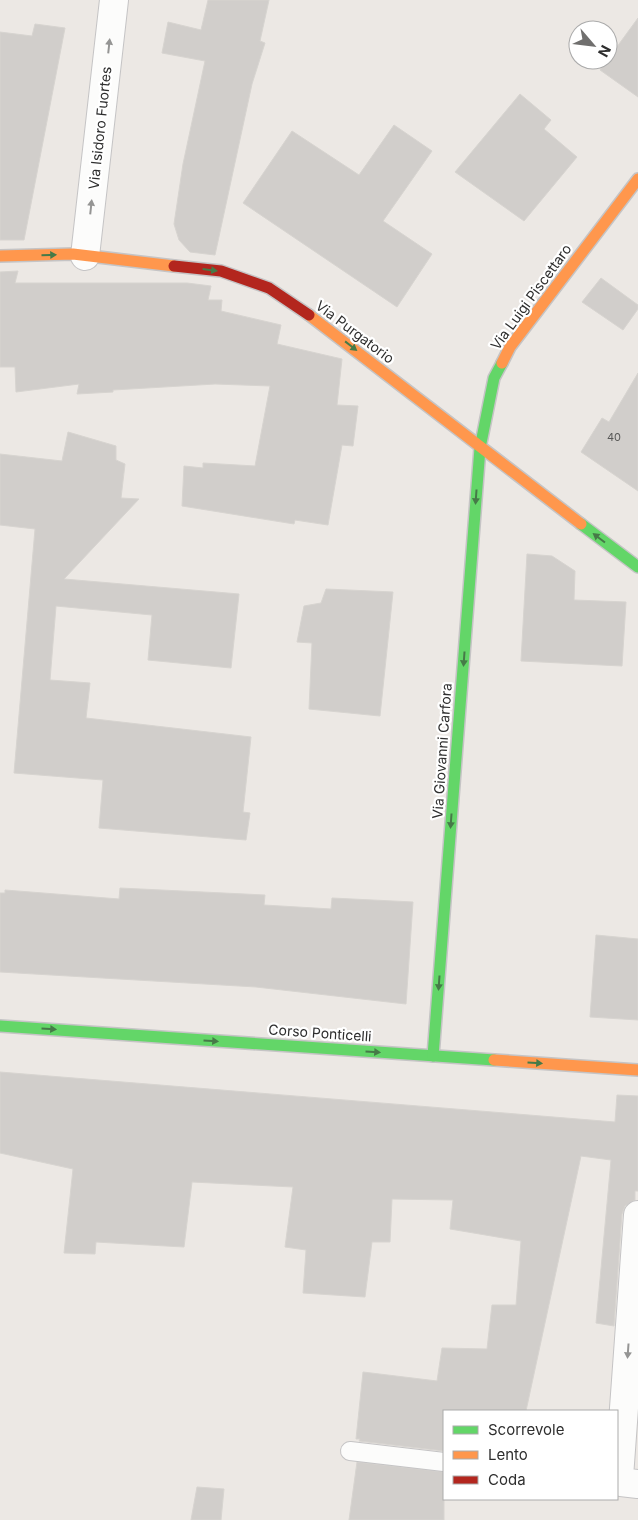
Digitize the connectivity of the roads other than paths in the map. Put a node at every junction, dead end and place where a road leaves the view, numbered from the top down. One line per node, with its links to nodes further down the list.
1 (114, 0): 4 (street, Via Isidoro Fuortes, one-way to 1)
2 (638, 179): 5 (street, Via Luigi Piscettaro)
3 (0, 256): 4 (street, Via Purgatorio, one-way to 4)
4 (85, 256): 5 (street, Via Purgatorio, one-way to 5)
5 (480, 448): 6 (street, Via Purgatorio, one-way to 5); 8 (street, Via Giovanni Carfora, one-way to 8)
6 (638, 567)
7 (0, 1026): 8 (street, Corso Ponticelli, one-way to 8)
8 (433, 1056): 9 (street, Corso Ponticelli, one-way to 9)
9 (638, 1070)
10 (638, 1215): 13 (street, one-way to 13)
11 (350, 1452): 12 (lane)
12 (443, 1462)
13 (625, 1482)

